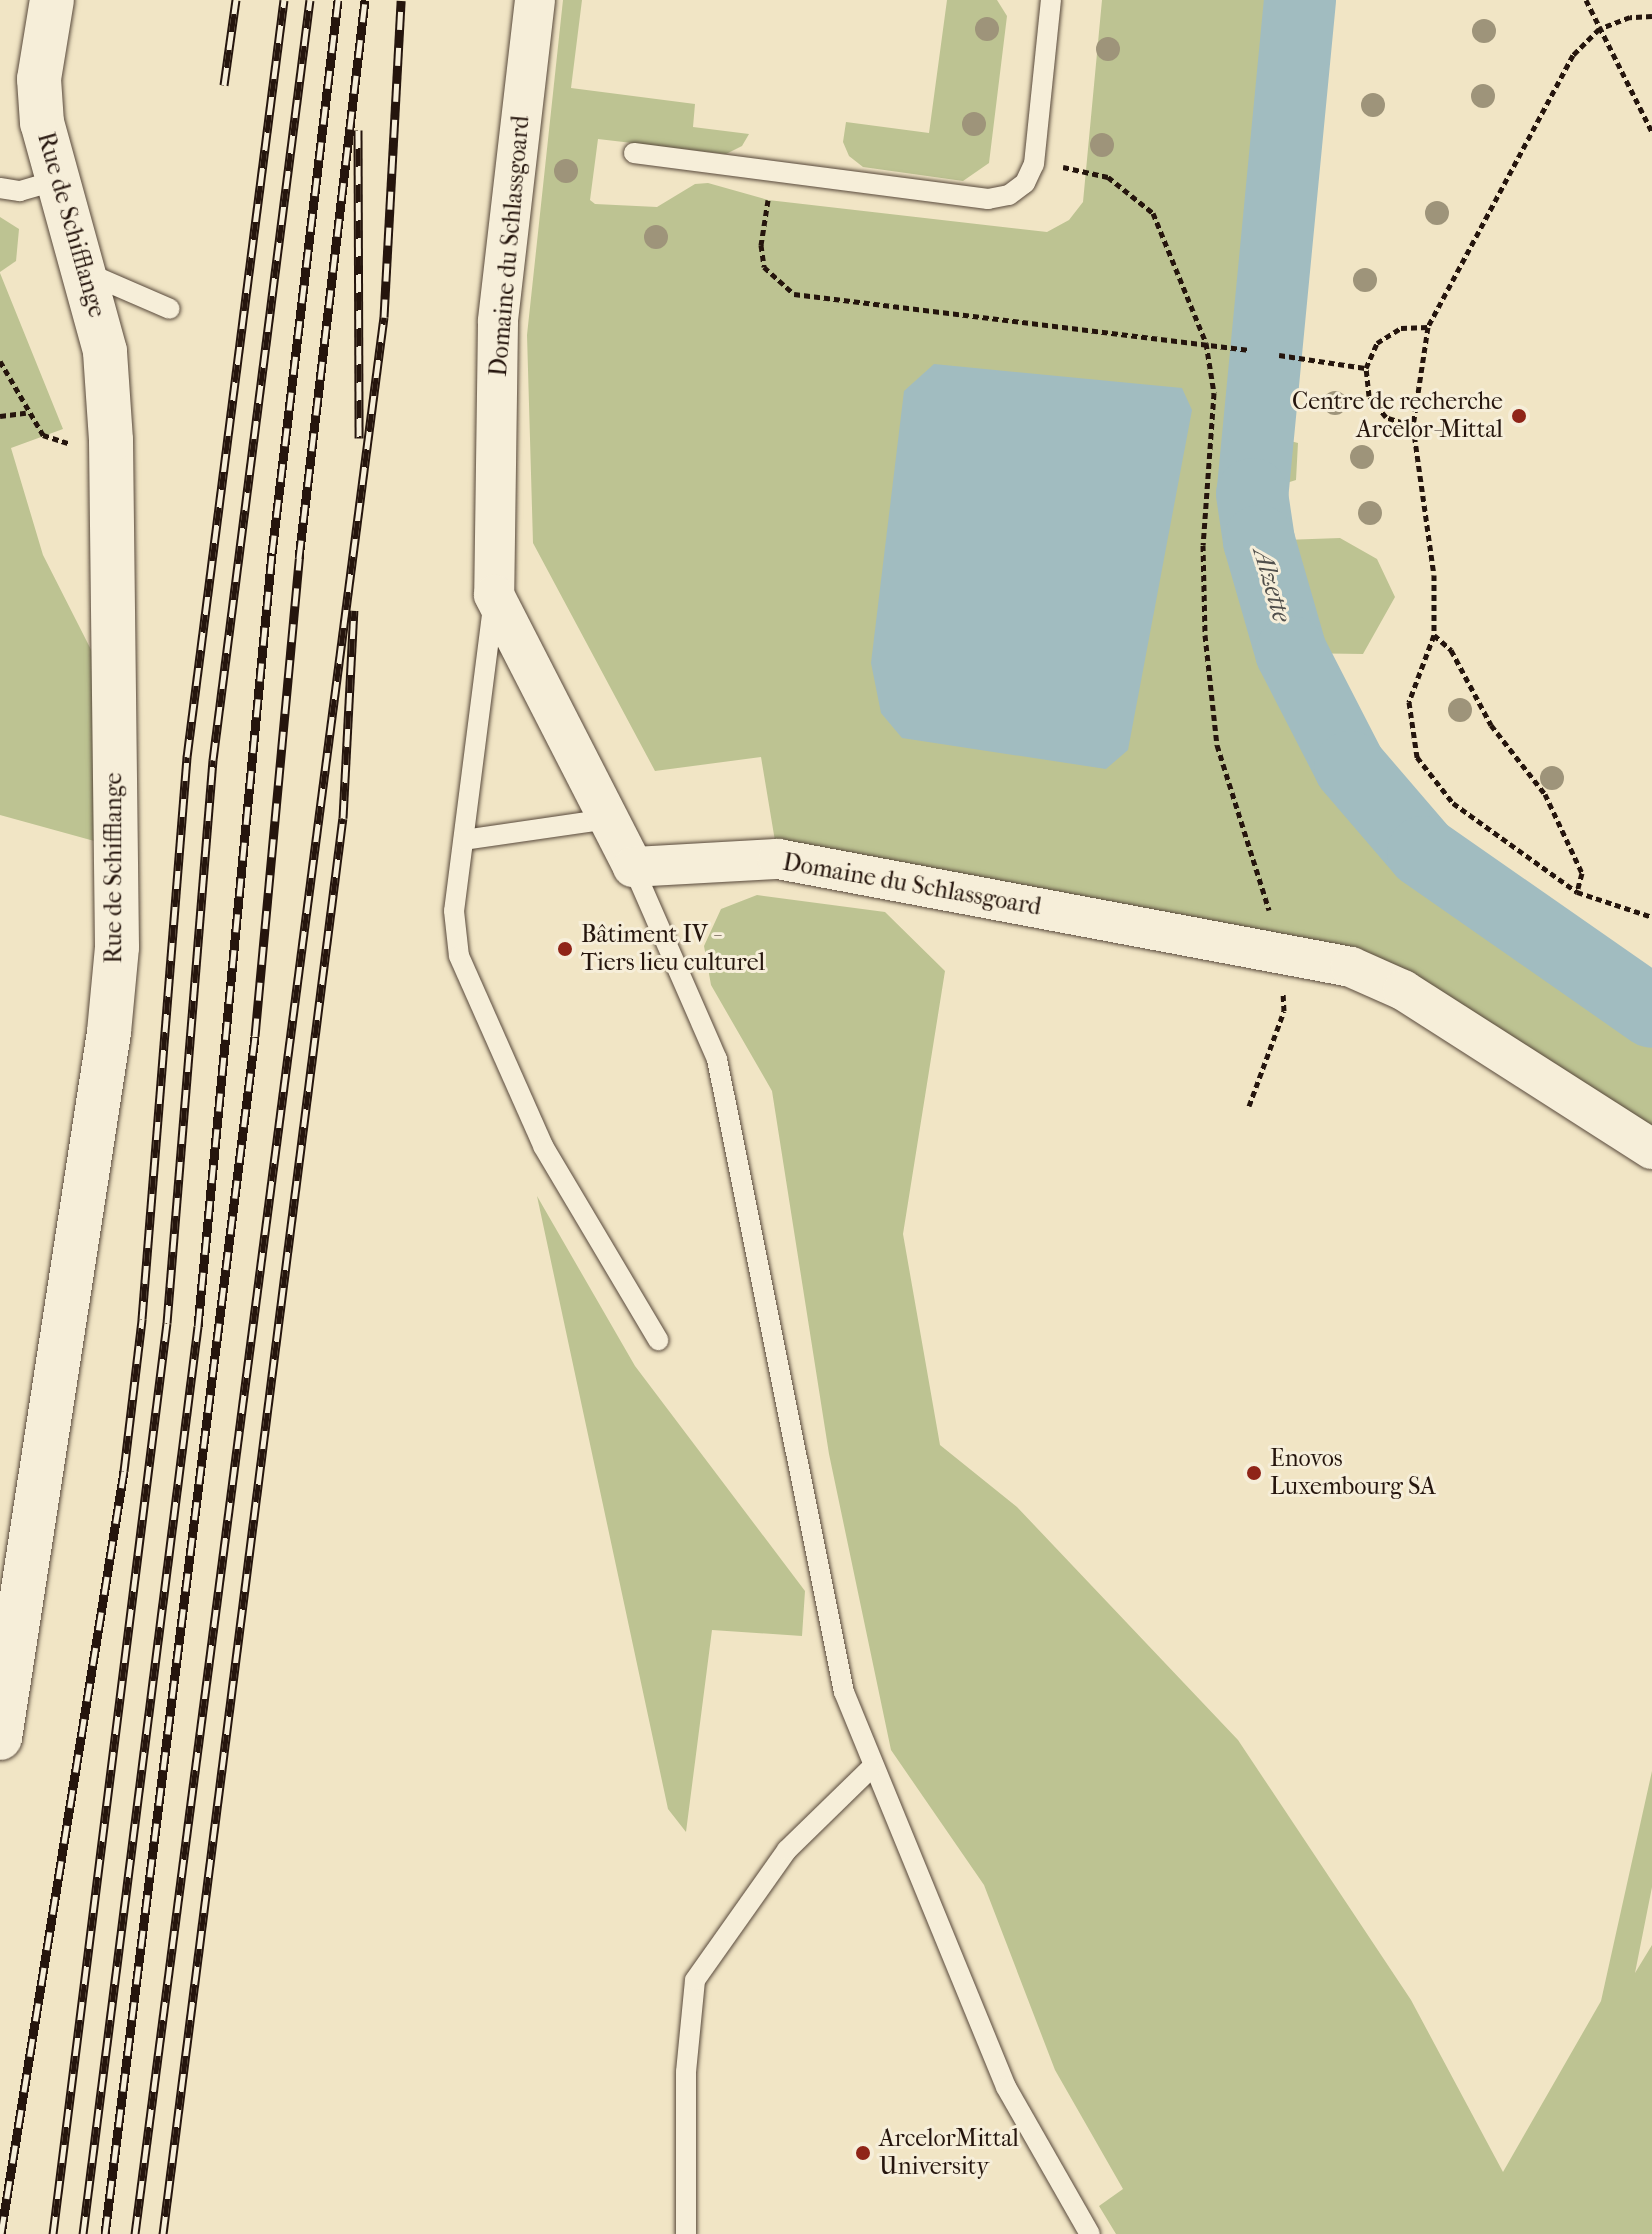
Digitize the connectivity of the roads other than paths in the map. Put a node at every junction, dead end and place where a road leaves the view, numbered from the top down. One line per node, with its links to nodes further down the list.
1 (52, 0): 5 (street, Rue de Schifflange)
2 (535, 0): 9 (street, Domaine du Schlassgoard)
3 (1051, 0): 4 (lane)
4 (634, 153)
5 (58, 180): 6 (lane); 7 (street, Rue de Schifflange)
6 (0, 188)
7 (87, 273): 8 (lane); 15 (street, Rue de Schifflange)
8 (170, 309)
9 (494, 595): 10 (street, Domaine du Schlassgoard); 11 (lane)
10 (608, 819): 11 (lane); 12 (street, Domaine du Schlassgoard)
11 (464, 840): 14 (lane)
12 (633, 867): 13 (street, Domaine du Schlassgoard); 16 (lane)
13 (1652, 1149)
14 (658, 1340)
15 (0, 1738)
16 (871, 1768): 17 (lane); 18 (lane)
17 (686, 2234)
18 (1090, 2234)

